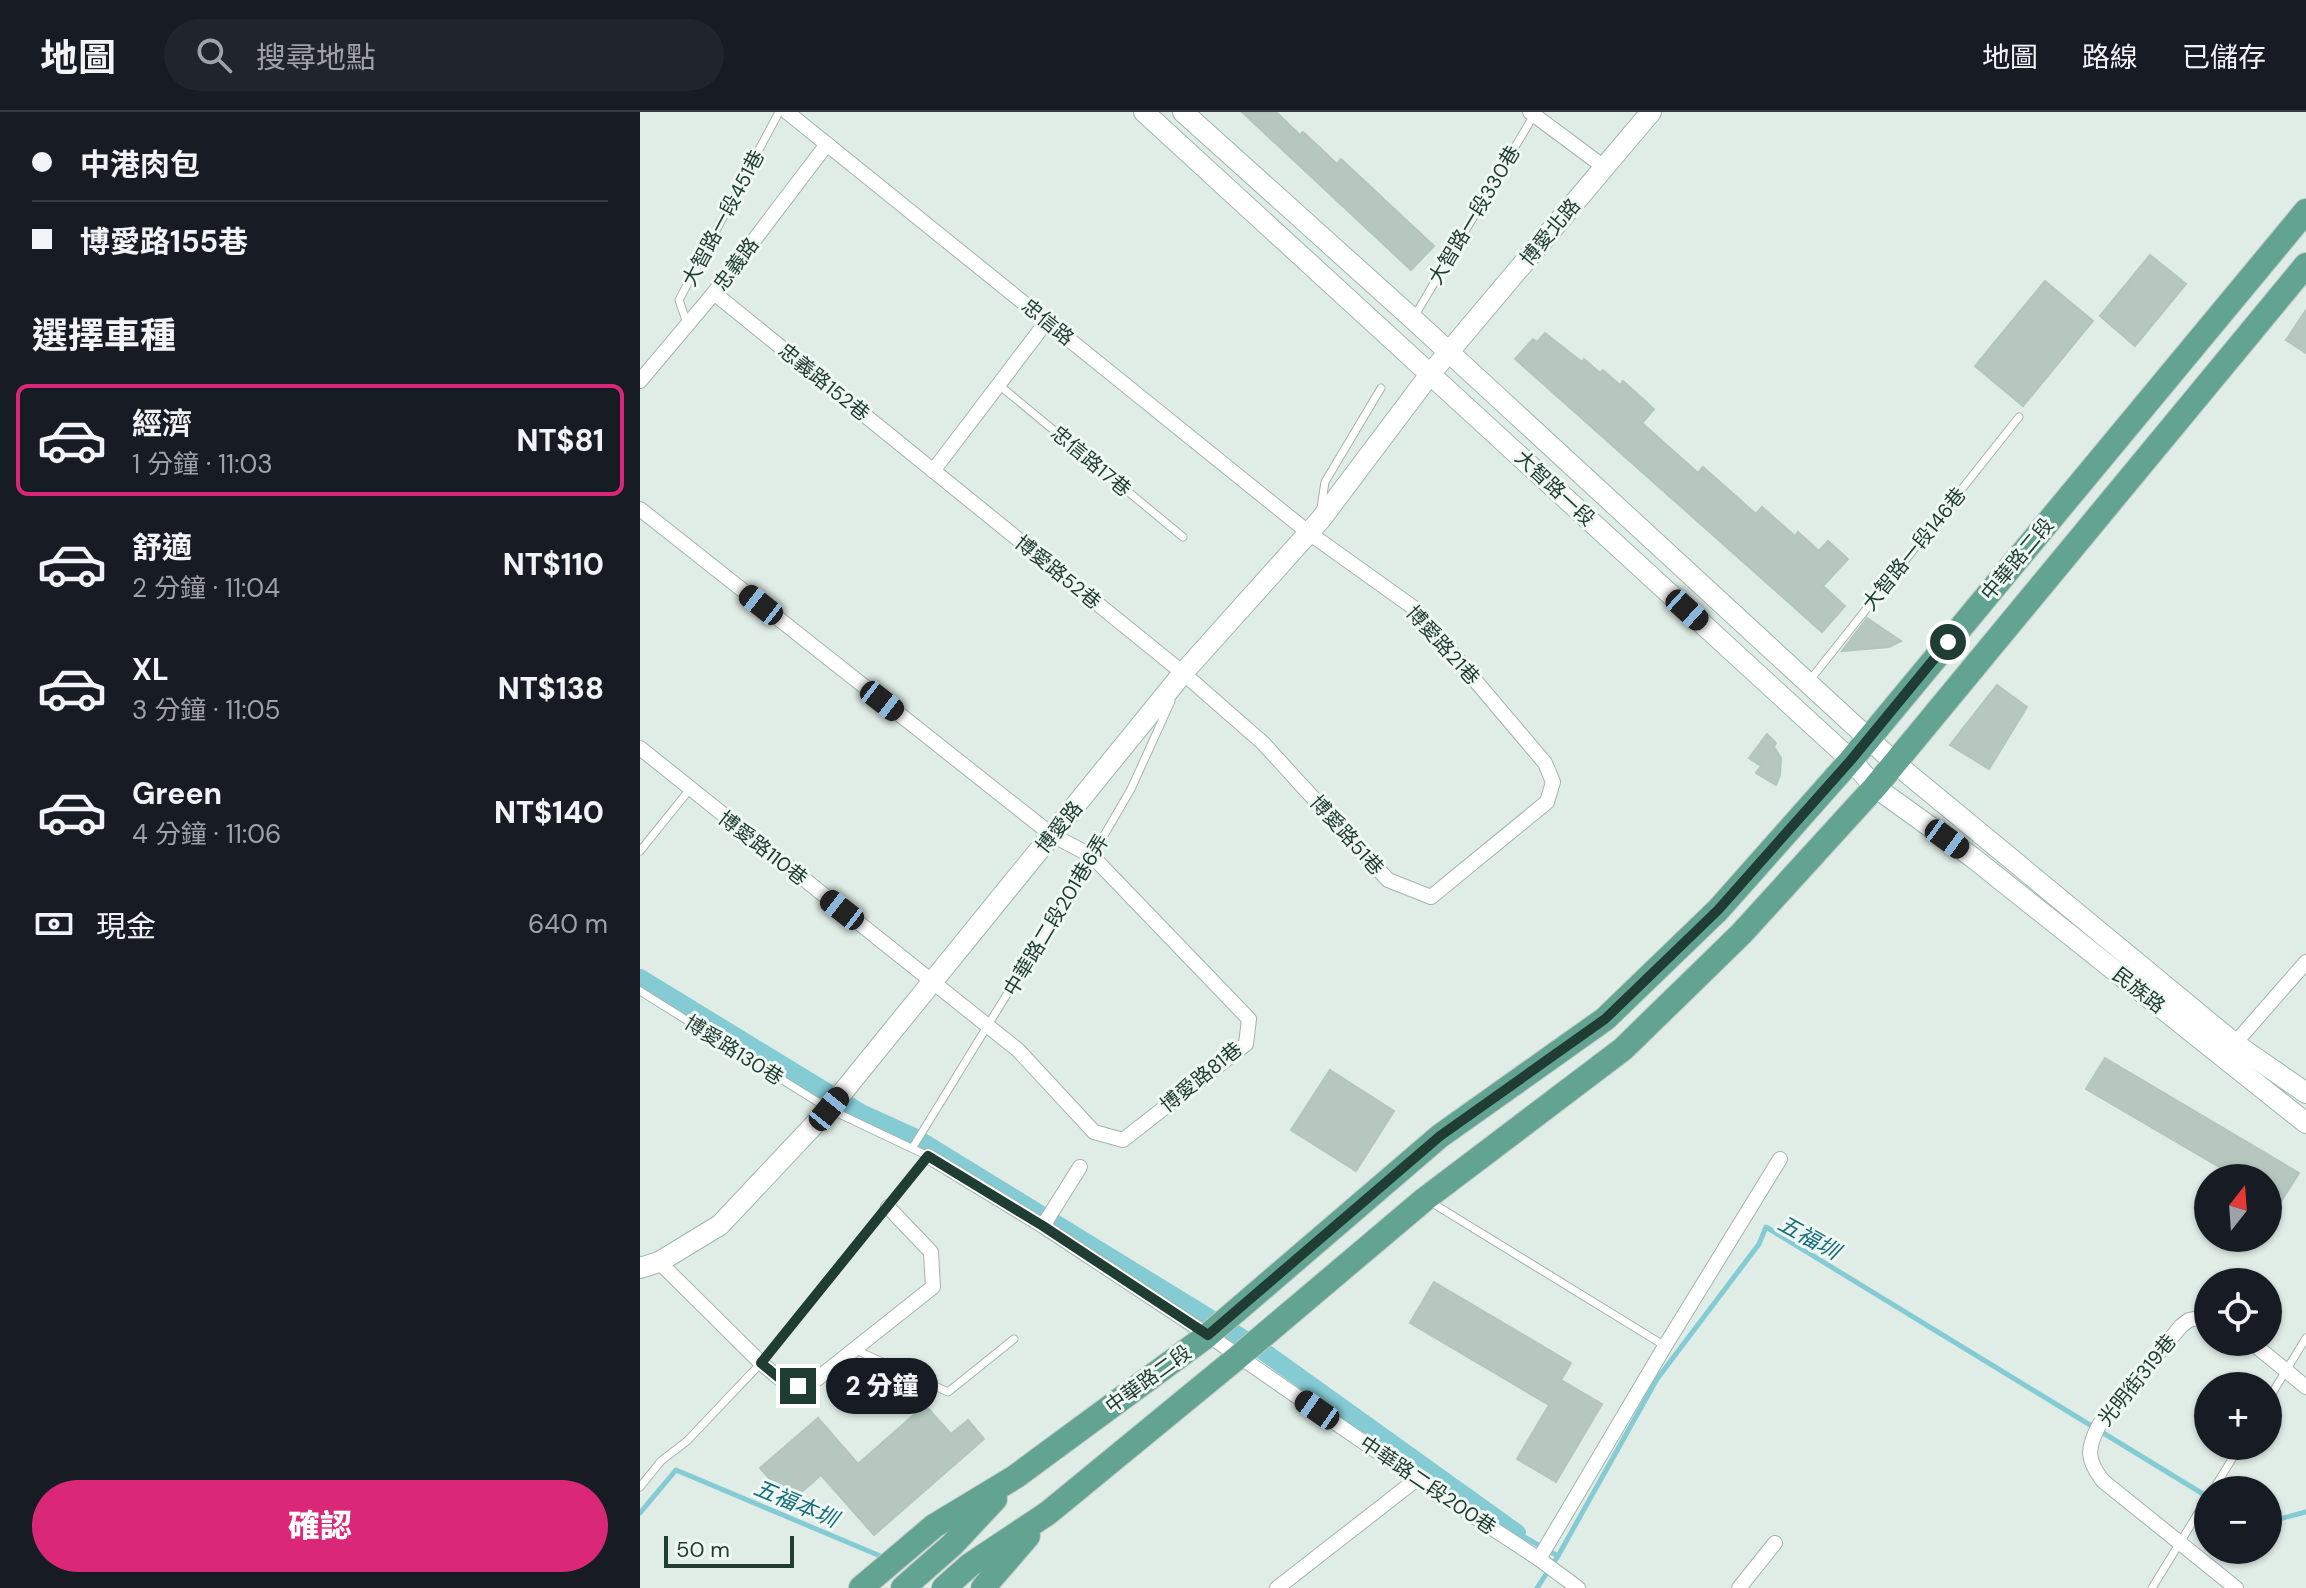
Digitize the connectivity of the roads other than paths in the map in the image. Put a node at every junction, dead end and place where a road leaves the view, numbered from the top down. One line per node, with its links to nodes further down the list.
1 (779, 112): 14 (lane, 大智路一段451巷)
2 (787, 112): 7 (street, 忠信路)
3 (1144, 112): 16 (street, 大智路一段)
4 (1183, 112): 12 (street, 大智路一段)
5 (1651, 112): 8 (street, 博愛北路)
6 (1533, 113): 8 (street); 12 (lane, 大智路一段330巷)
7 (827, 144): 11 (street, 忠義路); 13 (street, 忠信路)
8 (1604, 167): 15 (street, 博愛北路)
9 (2306, 211): 27 (main road, 中華路二段)
10 (2306, 265): 30 (main road, 中華路二段)
11 (714, 293): 14 (street, 忠義路); 21 (street, 忠義路152巷)
12 (1413, 319): 15 (street, 大智路一段)
13 (1047, 321): 18 (street); 23 (street, 忠信路)
14 (687, 325): 17 (street, 忠義路)
15 (1448, 352): 16 (street, 博愛路); 26 (street, 大智路一段)
16 (1431, 373): 23 (street, 博愛路); 29 (street, 大智路一段)
17 (640, 381)
18 (999, 385): 21 (street); 24 (lane, 忠信路17巷)
19 (1381, 388): 23 (lane)
20 (2019, 417): 26 (lane, 大智路一段146巷)
21 (933, 471): 25 (street, 博愛路52巷)
22 (640, 509): 34 (street, 博愛路81巷)
23 (1315, 526): 25 (street, 博愛路); 31 (street, 博愛路21巷)
24 (1183, 537)
25 (1183, 673): 31 (street, 博愛路51巷); 34 (street, 博愛路); 37 (lane, 中華路二段201巷6弄)
26 (1809, 682): 27 (street, 大智路一段)
27 (1869, 738): 29 (main road, 中華路二段); 30 (street, 大智路一段)
28 (640, 748): 33 (street, 博愛路110巷)
29 (1851, 760): 32 (street, 大智路一段); 56 (main road, 中華路二段)
30 (1895, 763): 32 (main road, 中華路二段); 35 (street, 大智路一段)
31 (1553, 782)
32 (1875, 787): 38 (street, 大智路一段); 51 (main road, 中華路二段)
33 (690, 789): 36 (lane); 40 (street, 博愛路110巷)
34 (1052, 835): 37 (street, 博愛路81巷); 40 (street, 博愛路)
35 (1983, 837): 43 (street, 民族路)
36 (640, 851)
37 (1092, 856): 42 (lane, 中華路二段201巷6弄); 42 (street, 博愛路81巷)
38 (1972, 857): 43 (street, 民族路)
39 (2306, 962): 43 (street)
40 (932, 982): 42 (street, 博愛路81巷); 45 (street, 博愛路)
41 (640, 991): 45 (lane, 博愛路130巷)
42 (989, 1026): 47 (lane, 中華路二段201巷6弄)
43 (2229, 1050): 44 (street, 民族路); 46 (street, 民族路)
44 (2306, 1093)
45 (829, 1109): 47 (lane, 博愛路130巷); 54 (street, 博愛路)
46 (2306, 1123)
47 (913, 1147): 48 (lane, 博愛路130巷)
48 (928, 1156): 52 (lane); 53 (street, 中華路二段200巷)
49 (1780, 1159): 59 (street)
50 (1080, 1167): 53 (street)
51 (1425, 1199): 59 (lane); 62 (main road, 中華路二段)
52 (888, 1207): 60 (street); 63 (lane)
53 (1043, 1226): 56 (street, 中華路二段200巷)
54 (649, 1265): 63 (street)
55 (2194, 1319): 73 (street, 光明街319巷)
56 (1208, 1335): 62 (street, 中華路二段200巷); 67 (main road, 中華路二段)
57 (2306, 1338): 64 (lane)
58 (1014, 1339): 60 (lane)
59 (1665, 1346): 74 (street)
60 (854, 1349): 63 (street)
61 (2268, 1356): 64 (street)
62 (1238, 1357): 68 (street, 中華路二段200巷); 70 (main road, 中華路二段)
63 (761, 1363): 69 (lane)
64 (2286, 1371): 65 (lane); 66 (street)
65 (2282, 1377)
66 (2306, 1387)
67 (1015, 1477): 76 (main road, 中華路二段); 77 (main road, 中華路二段)
68 (1417, 1479): 74 (street, 中華路二段200巷); 80 (street)
69 (640, 1487)
70 (1048, 1513): 78 (main road, 中華路二段); 79 (main road, 中華路二段)
71 (2194, 1520): 73 (lane)
72 (1775, 1543): 83 (street)
73 (2180, 1543): 84 (lane); 85 (street, 光明街319巷)
74 (1539, 1559): 75 (street, 中華路二段200巷)
75 (1557, 1574): 81 (street); 82 (street, 中華路二段200巷)
76 (861, 1588)
77 (903, 1588)
78 (944, 1588)
79 (983, 1588)
80 (1277, 1588)
81 (1548, 1588)
82 (1578, 1588)
83 (1739, 1588)
84 (2152, 1588)
85 (2236, 1588)

